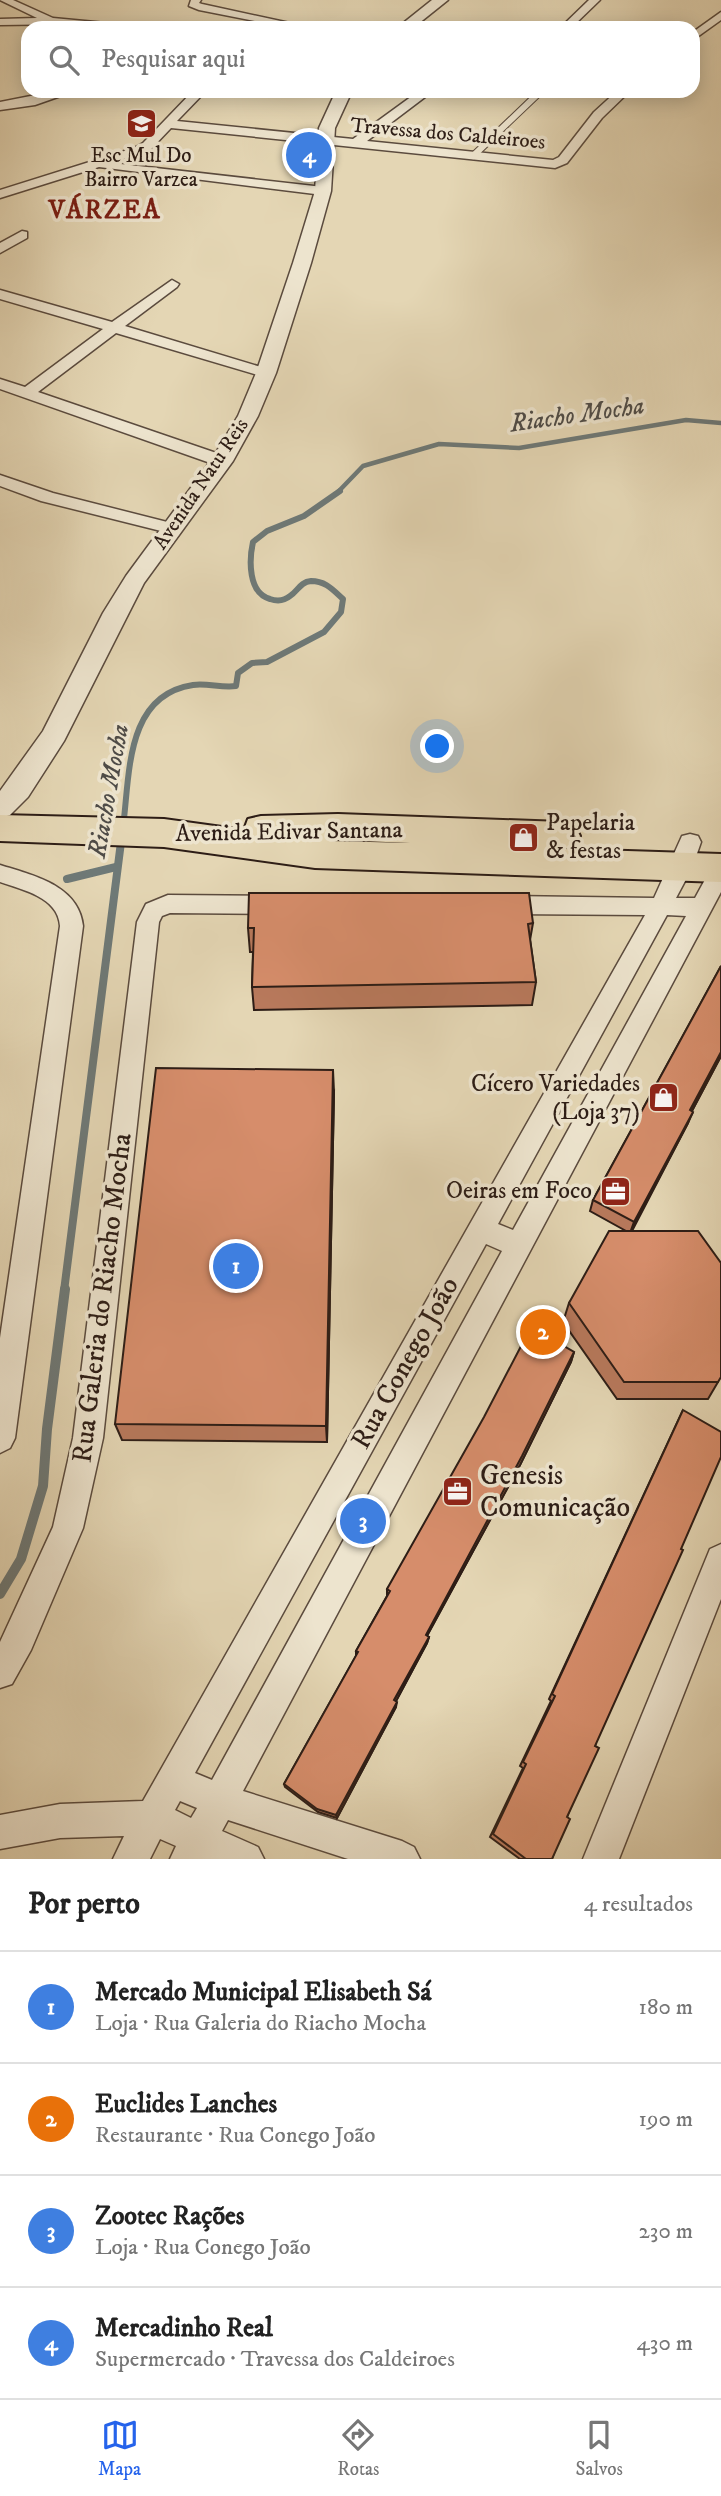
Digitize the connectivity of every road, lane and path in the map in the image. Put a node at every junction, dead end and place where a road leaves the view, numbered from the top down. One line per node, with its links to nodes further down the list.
1 (4, 0): 6 (street)
2 (196, 0): 10 (street)
3 (441, 0): 11 (street)
4 (595, 0): 12 (street)
5 (721, 15): 14 (street)
6 (51, 20): 8 (street); 9 (street)
7 (21, 21): 13 (street)
8 (26, 21)
9 (60, 21)
10 (252, 21)
11 (413, 21)
12 (572, 21)
13 (0, 22)
14 (700, 32)
15 (45, 98): 21 (street)
16 (193, 98): 22 (street)
17 (340, 98): 23 (street, Avenida Natu Reis)
18 (417, 98): 24 (street)
19 (534, 98): 25 (lane)
20 (616, 98): 25 (street, Travessa dos Caldeiroes)
21 (0, 106)
22 (168, 124): 23 (street, Travessa dos Caldeiroes); 26 (street)
23 (324, 142): 24 (street, Travessa dos Caldeiroes); 27 (street, Avenida Natu Reis)
24 (353, 145): 25 (street, Travessa dos Caldeiroes)
25 (473, 156)
26 (97, 166): 27 (street); 28 (street)
27 (323, 191): 34 (street, Avenida Natu Reis)
28 (0, 194)
29 (22, 235): 30 (street)
30 (0, 249)
31 (172, 285): 33 (street)
32 (0, 294): 33 (street)
33 (116, 328): 34 (street); 36 (street)
34 (266, 373): 37 (street, Avenida Natu Reis)
35 (0, 384): 36 (street)
36 (26, 394): 37 (street)
37 (222, 461): 39 (street, Avenida Natu Reis)
38 (0, 480): 39 (street)
39 (173, 529): 40 (street, Avenida Natu Reis)
40 (9, 788): 41 (street, Avenida Natu Reis)
41 (0, 808)
42 (0, 828): 43 (highway, Avenida Edivar Santana)
43 (697, 850): 44 (highway, Avenida Edivar Santana); 48 (street, Rua Conego João)
44 (721, 869): 49 (street, Rua Conego João)
45 (0, 873): 52 (street)
46 (305, 905): 54 (street, Rua Galeria do Riacho Mocha)
47 (483, 905): 48 (street)
48 (661, 905): 49 (street); 50 (street, Rua Conego João)
49 (702, 907): 51 (street, Rua Conego João)
50 (481, 1229): 51 (street); 55 (street, Rua Conego João)
51 (519, 1247): 56 (street, Rua Conego João)
52 (0, 1438)
53 (721, 1560): 63 (street)
54 (0, 1672)
55 (172, 1781): 56 (street); 57 (street, Rua Conego João)
56 (219, 1800): 59 (street, Rua Conego João); 62 (street)
57 (152, 1818): 58 (street); 59 (street); 60 (street, Rua Conego João)
58 (0, 1832)
59 (194, 1848): 61 (street)
60 (131, 1859)
61 (246, 1859)
62 (402, 1859)
63 (601, 1859)

